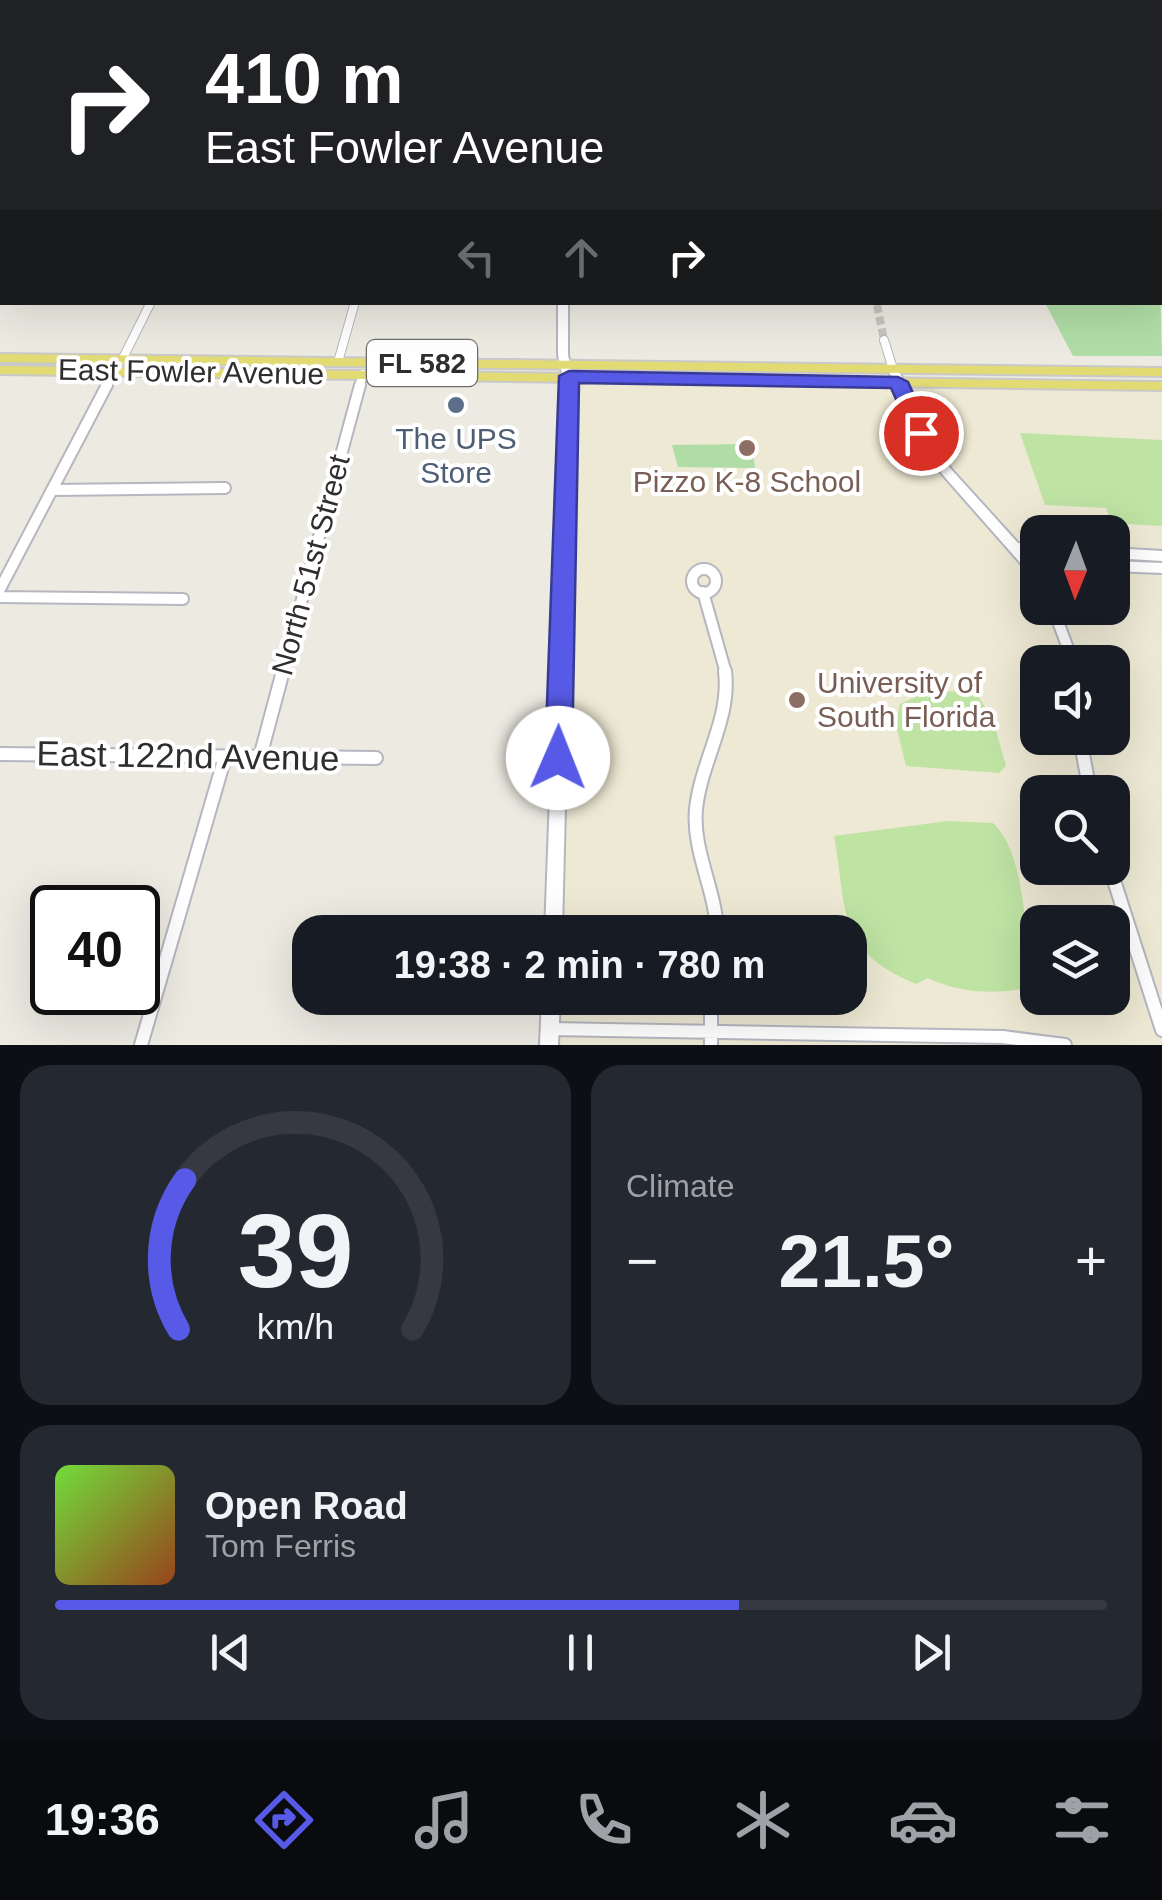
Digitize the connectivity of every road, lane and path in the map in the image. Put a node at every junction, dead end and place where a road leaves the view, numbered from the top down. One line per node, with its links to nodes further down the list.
1 (149, 305): 8 (street)
2 (354, 305): 5 (street)
3 (563, 305): 9 (street)
4 (884, 340): 13 (street)
5 (338, 362): 6 (main road, East Fowler Avenue / FL 582); 8 (main road, East Fowler Avenue / FL 582); 10 (main road)
6 (494, 364): 9 (main road, East Fowler Avenue / FL 582); 12 (main road)
7 (0, 365): 8 (main road, East Fowler Avenue / FL 582); 8 (main road, East Fowler Avenue / FL 582)
8 (118, 366): 10 (main road, East Fowler Avenue / FL 582); 16 (street)
9 (567, 371): 12 (main road, East Fowler Avenue / FL 582); 13 (main road, East Fowler Avenue / FL 582); 33 (street)
10 (200, 372): 12 (main road, East Fowler Avenue / FL 582)
11 (1162, 372): 13 (main road, East Fowler Avenue / FL 582)
12 (362, 374): 29 (street, North 51st Street)
13 (896, 376): 14 (main road, East Fowler Avenue / FL 582); 17 (street)
14 (1162, 386)
15 (224, 488): 16 (street)
16 (53, 490): 24 (street)
17 (1017, 548): 18 (street); 19 (street)
18 (1020, 548)
19 (1020, 551)
20 (1130, 554): 21 (street)
21 (1162, 556)
22 (1130, 567): 23 (street)
23 (1162, 568)
24 (0, 589)
25 (704, 592): 34 (street)
26 (0, 597): 27 (street)
27 (183, 600)
28 (0, 754): 30 (street, East 122nd Avenue)
29 (260, 757): 30 (street, East 122nd Avenue); 31 (street, East 122nd Avenue)
30 (225, 758): 38 (street)
31 (376, 758)
32 (1115, 885): 35 (street)
33 (554, 915)
34 (716, 915)
35 (1162, 1030)
36 (550, 1037): 37 (street)
37 (710, 1038): 39 (street)
38 (141, 1045)
39 (1065, 1045)

